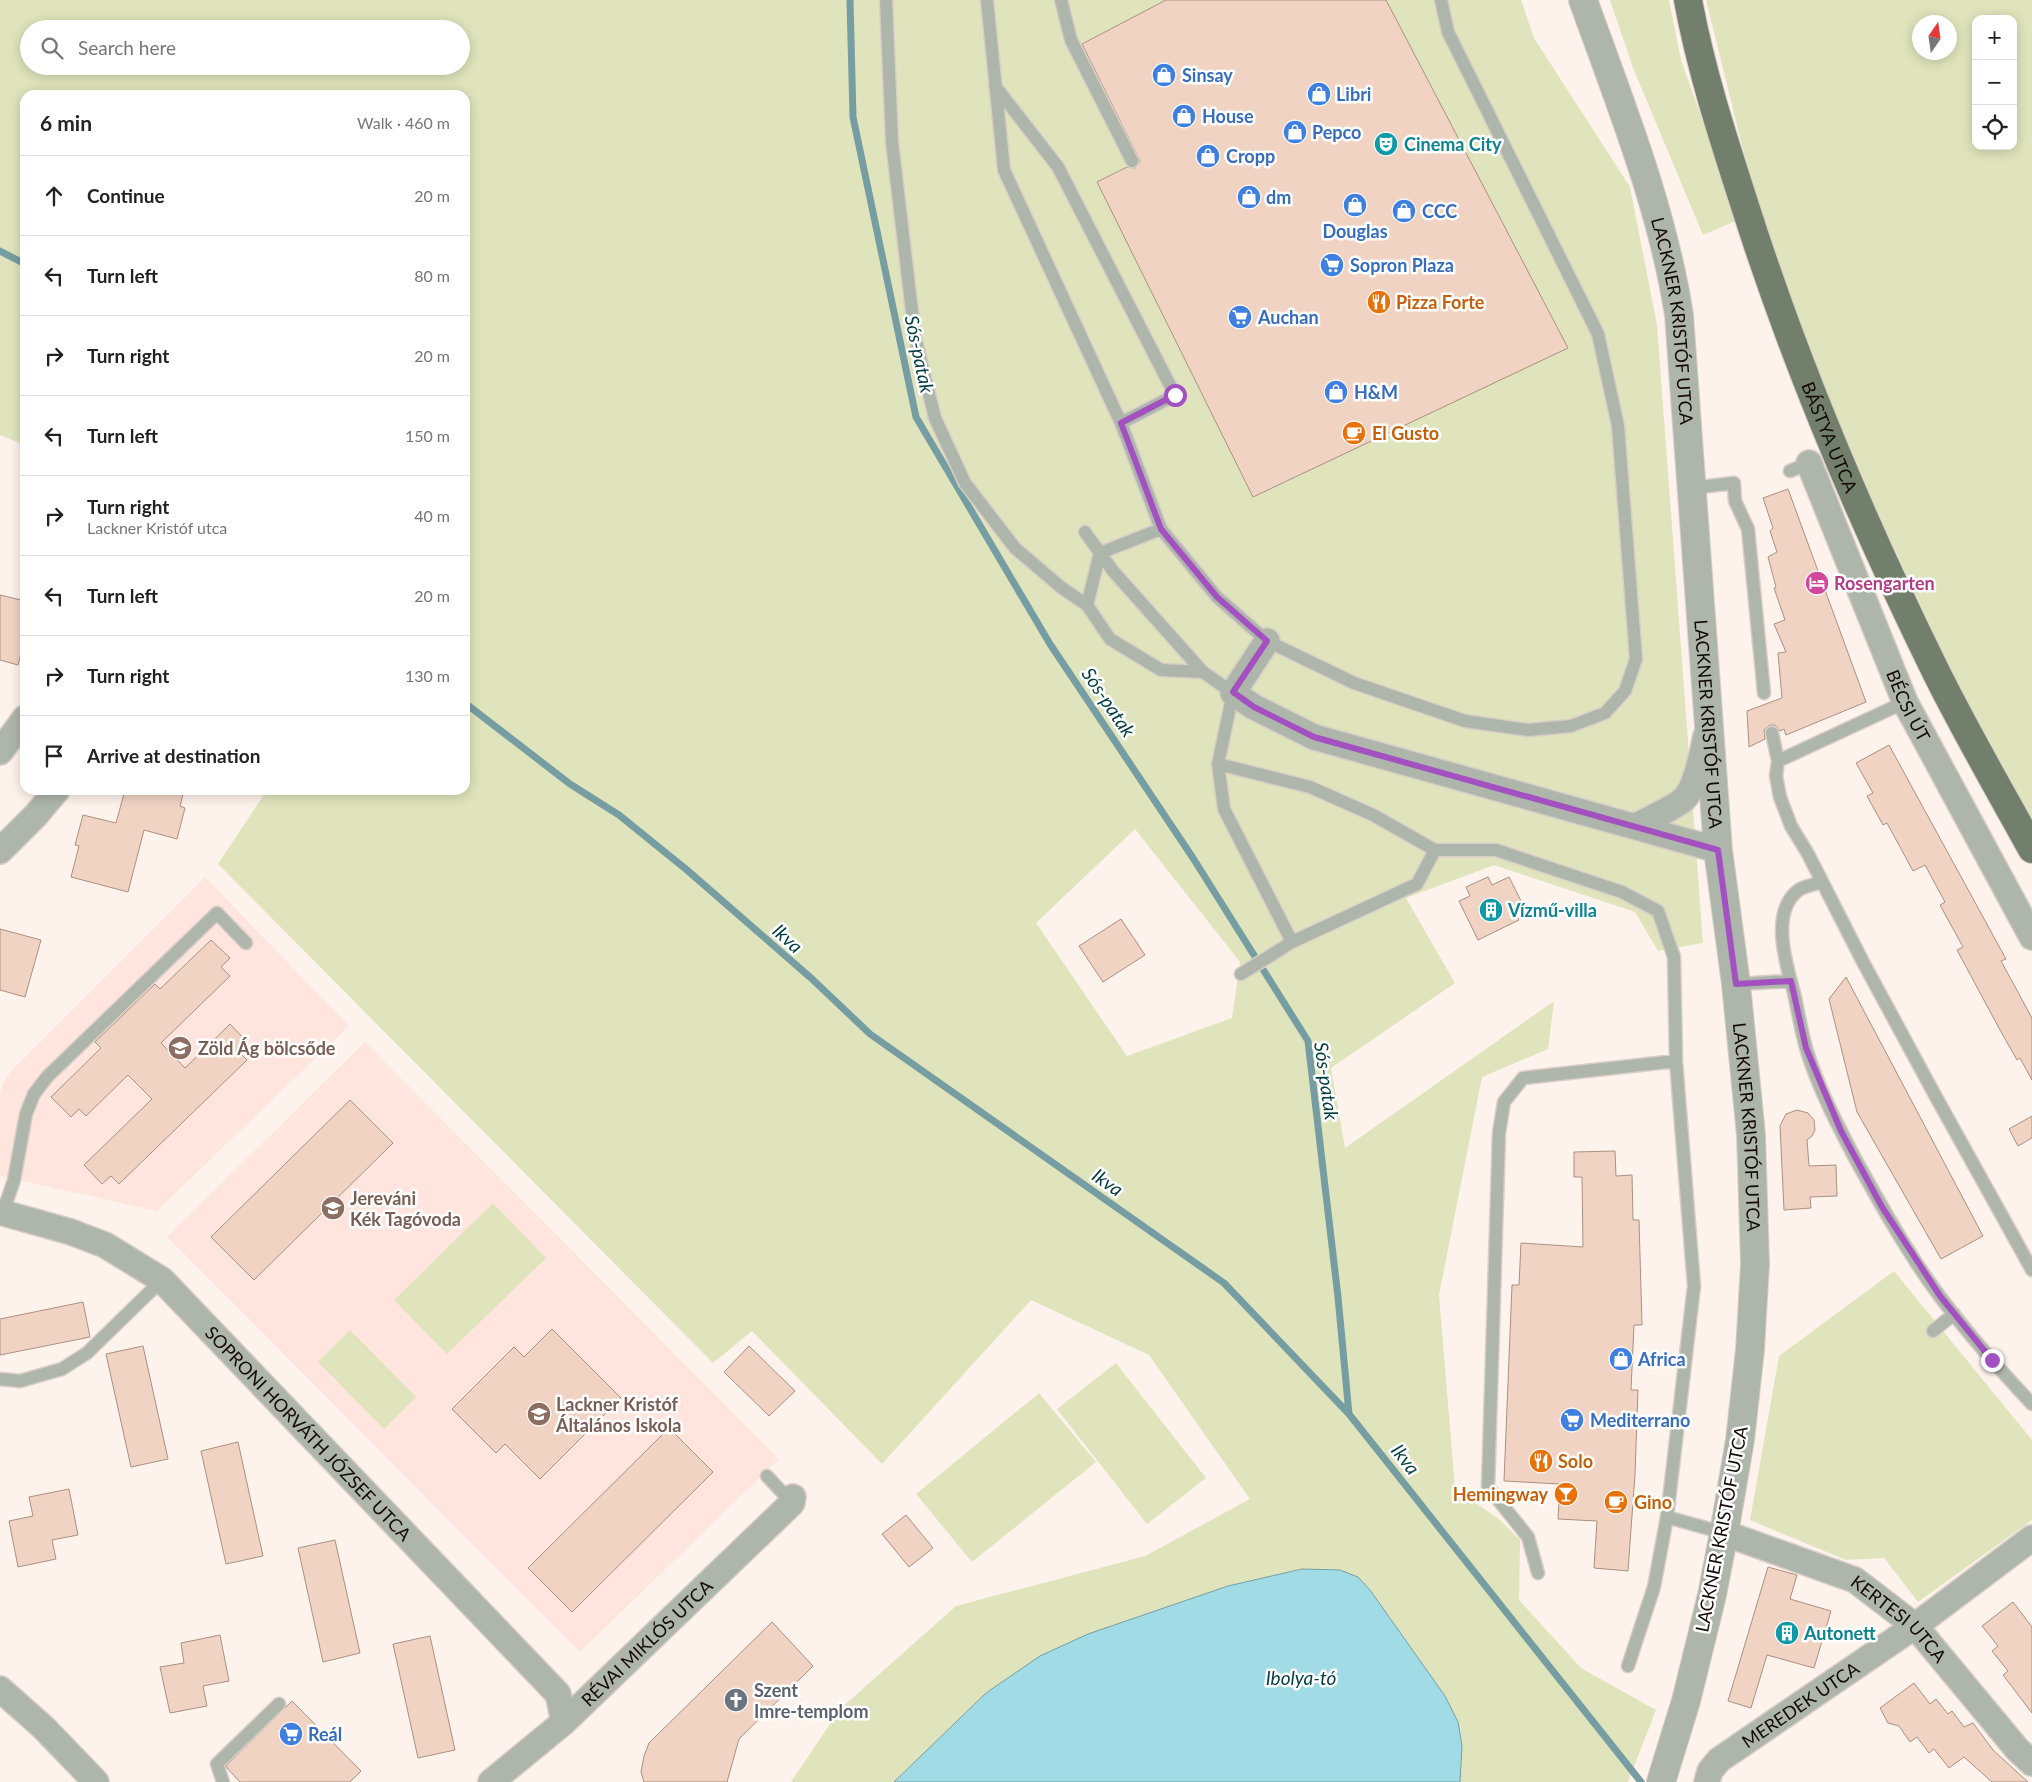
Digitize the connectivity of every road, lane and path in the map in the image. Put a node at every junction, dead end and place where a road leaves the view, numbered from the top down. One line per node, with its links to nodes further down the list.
1 (886, 0): 15 (lane)
2 (987, 0): 7 (lane)
3 (1061, 0): 8 (lane)
4 (1441, 0): 16 (lane)
5 (1583, 0): 11 (street, LACKNER KRISTÓF UTCA)
6 (1688, 0): 29 (main road, BÁSTYA UTCA)
7 (995, 86): 9 (lane); 9 (lane)
8 (1132, 161)
9 (1121, 423): 12 (lane)
10 (1800, 467): 20 (street, BÉCSI ÚT)
11 (1692, 488): 19 (lane); 22 (street, LACKNER KRISTÓF UTCA)
12 (1161, 529): 14 (lane); 16 (lane)
13 (1085, 532): 14 (lane)
14 (1100, 553): 15 (lane); 17 (lane)
15 (1087, 605): 17 (lane)
16 (1267, 641): 18 (street)
17 (1203, 672): 18 (lane)
18 (1233, 692): 26 (lane); 28 (street)
19 (1764, 693)
20 (1905, 702): 25 (lane); 34 (street, BÉCSI ÚT)
21 (20, 725): 24 (street)
22 (1708, 728): 28 (street); 31 (street, LACKNER KRISTÓF UTCA)
23 (1772, 732): 25 (lane)
24 (0, 752)
25 (1778, 761): 33 (lane)
26 (1218, 764): 30 (lane); 35 (lane)
27 (53, 795): 32 (street)
28 (1636, 826): 31 (street)
29 (2032, 849)
30 (1435, 850): 35 (lane); 40 (lane)
31 (1718, 850): 39 (street, LACKNER KRISTÓF UTCA)
32 (0, 851)
33 (1822, 882): 38 (lane); 42 (lane)
34 (2032, 937)
35 (1292, 942): 37 (lane)
36 (246, 943): 41 (lane)
37 (1244, 972)
38 (1791, 981): 39 (lane); 44 (lane)
39 (1736, 984): 51 (street, LACKNER KRISTÓF UTCA)
40 (1676, 1061): 50 (lane); 53 (lane)
41 (1, 1212): 43 (street, SOPRONI HORVÁTH JÓZSEF UTCA)
42 (2032, 1270)
43 (162, 1280): 46 (lane); 58 (street, SOPRONI HORVÁTH JÓZSEF UTCA)
44 (1954, 1314): 45 (lane); 47 (lane)
45 (1933, 1331)
46 (0, 1379)
47 (2032, 1404)
48 (767, 1476): 49 (lane)
49 (793, 1500): 58 (street, RÉVAI MIKLÓS UTCA)
50 (1667, 1517): 51 (lane); 55 (lane)
51 (1724, 1533): 54 (street, KERTESI UTCA); 64 (street, LACKNER KRISTÓF UTCA)
52 (2032, 1538): 54 (street, MEREDEK UTCA)
53 (1538, 1574)
54 (1915, 1626): 59 (street, KERTESI UTCA); 60 (street, MEREDEK UTCA)
55 (1628, 1666)
56 (0, 1689): 61 (street)
57 (279, 1704): 62 (lane)
58 (564, 1722): 63 (street, RÉVAI MIKLÓS UTCA)
59 (2032, 1764)
60 (1710, 1773)
61 (96, 1782)
62 (223, 1782)
63 (491, 1782)
64 (1661, 1782)

